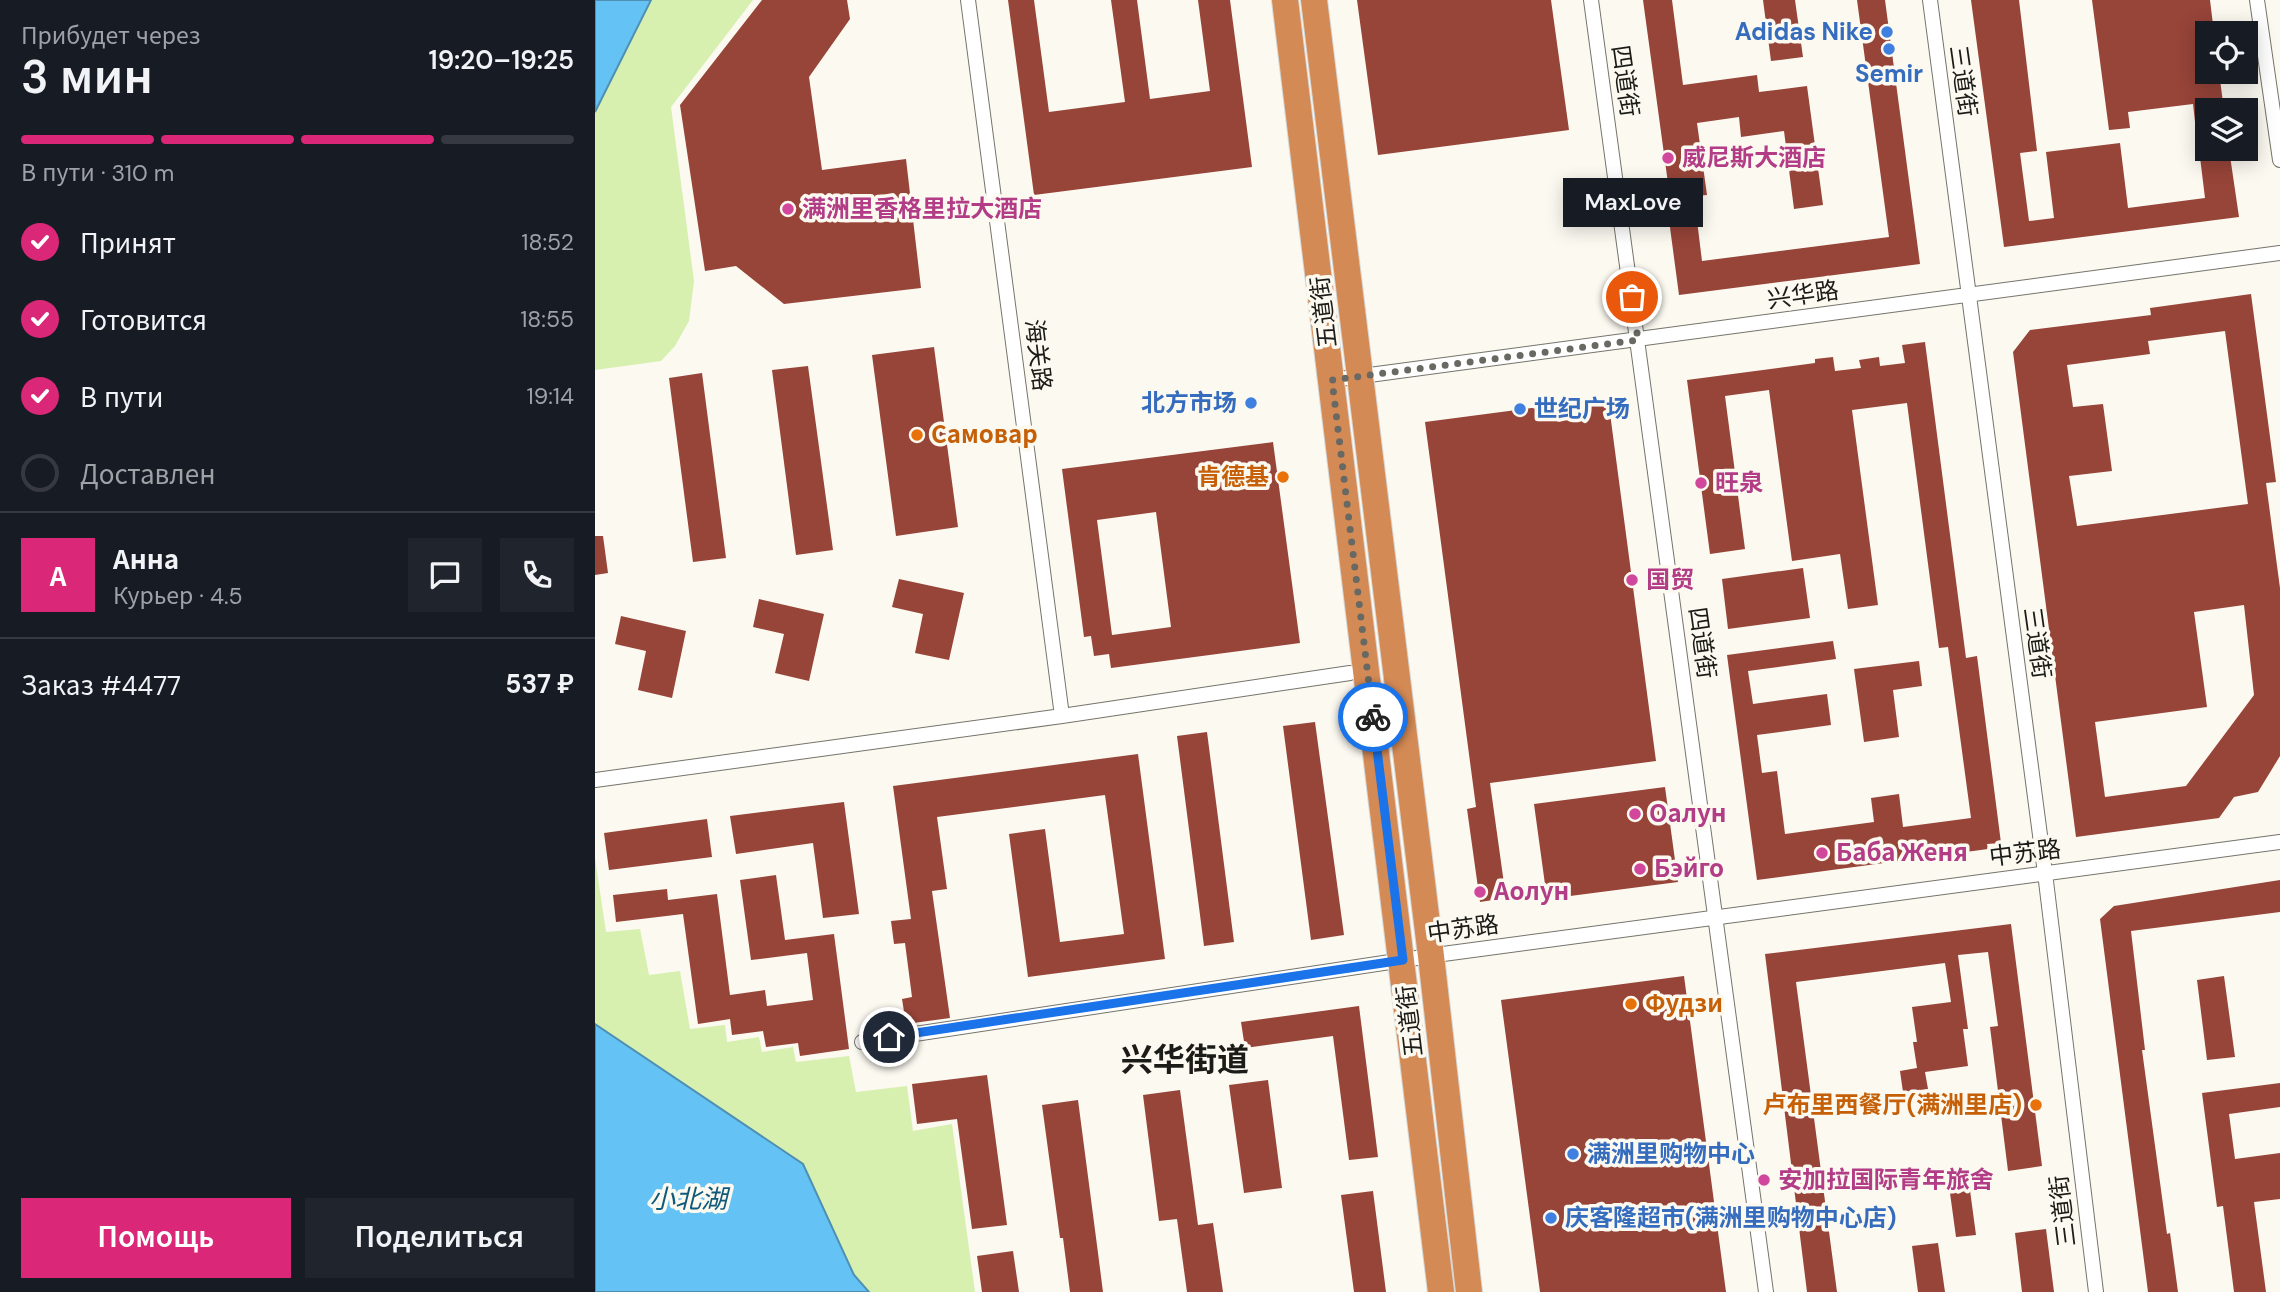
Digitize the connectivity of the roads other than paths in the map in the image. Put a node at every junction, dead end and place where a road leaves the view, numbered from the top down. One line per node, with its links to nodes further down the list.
1 (968, 0): 14 (street, 海关路)
2 (1285, 0): 12 (highway, 五道街)
3 (1314, 0): 11 (highway, 五道街)
4 (1591, 0): 10 (street, 四道街)
5 (1930, 0): 9 (street, 三道街)
6 (2257, 0): 7 (street)
7 (2280, 160)
8 (2280, 253): 9 (street, 兴华路)
9 (1969, 295): 10 (street, 兴华路); 17 (street, 三道街)
10 (1638, 340): 11 (street, 兴华路); 18 (street, 四道街)
11 (1361, 377): 12 (street, 兴华路); 19 (highway, 五道街)
12 (1332, 380): 20 (highway, 五道街)
13 (1350, 673): 14 (street)
14 (1062, 716): 15 (street)
15 (595, 780)
16 (2280, 842): 17 (street, 中苏路)
17 (2045, 873): 18 (street, 中苏路); 25 (street, 三道街)
18 (1716, 916): 19 (street, 中苏路); 24 (street, 四道街)
19 (1431, 956): 20 (street, 中苏路); 23 (highway, 五道街)
20 (1403, 960): 21 (street, 中苏路); 22 (highway, 五道街)
21 (862, 1042)
22 (1441, 1292)
23 (1469, 1292)
24 (1766, 1292)
25 (2096, 1292)

